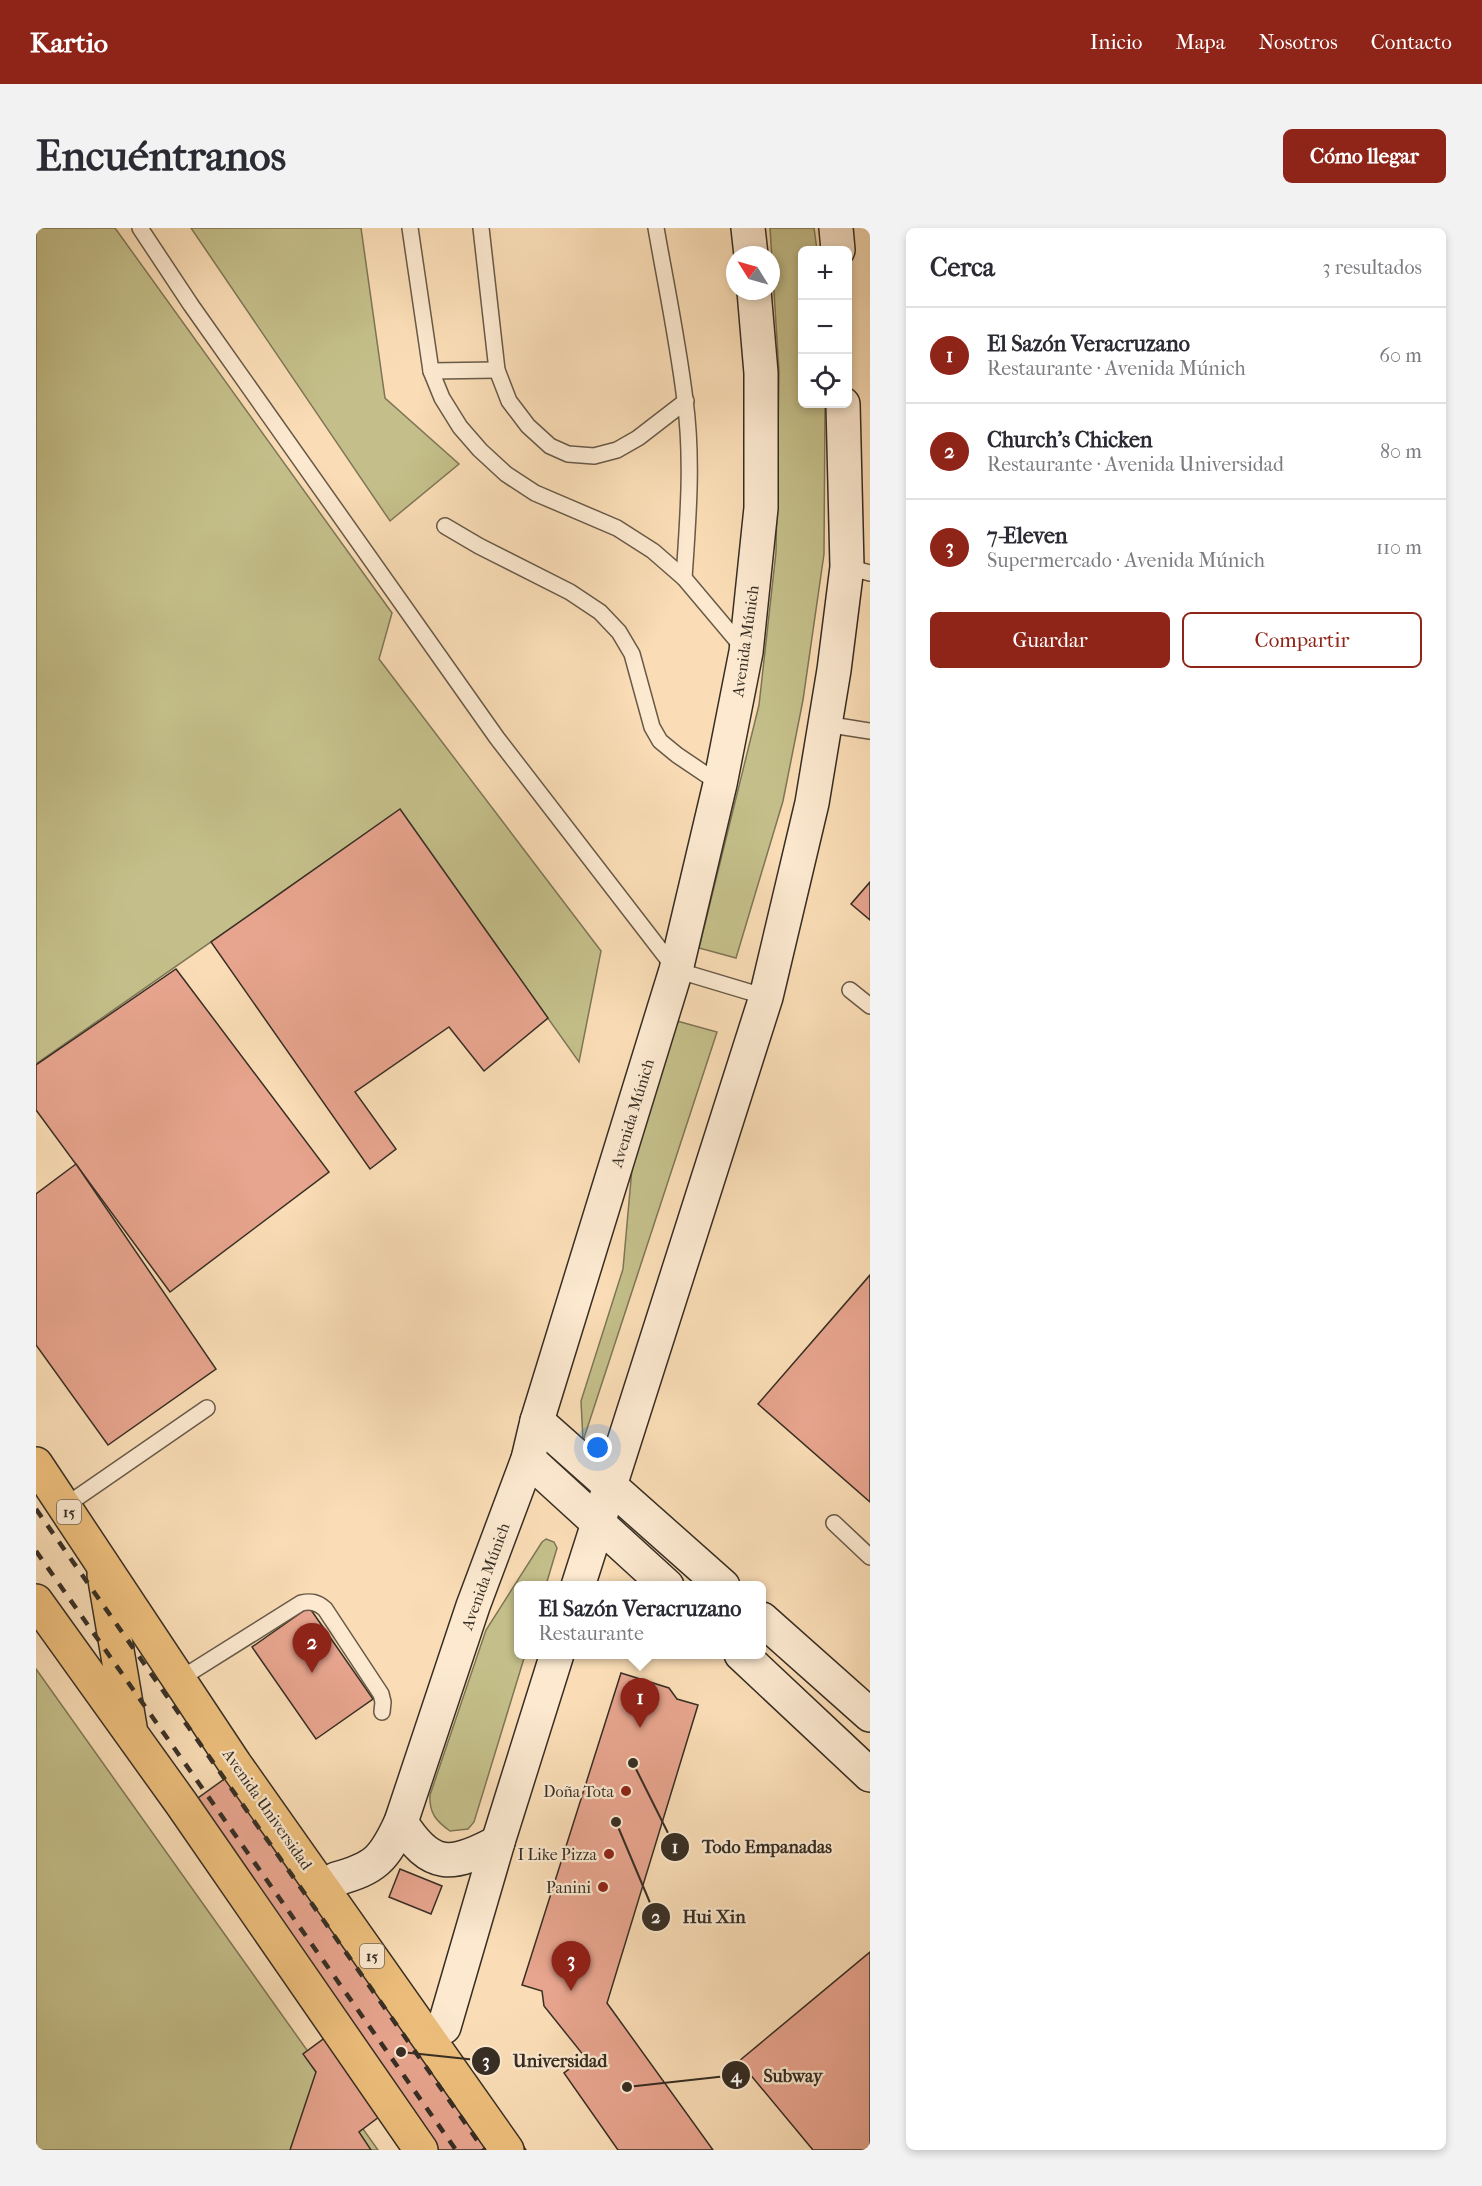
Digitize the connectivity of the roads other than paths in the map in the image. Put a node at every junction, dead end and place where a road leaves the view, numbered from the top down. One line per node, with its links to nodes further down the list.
1 (140, 228): 21 (lane)
2 (410, 228): 11 (lane)
3 (481, 228): 10 (lane)
4 (657, 228): 12 (lane)
5 (748, 228): 7 (main road)
6 (836, 228): 8 (main road)
7 (750, 246)
8 (838, 246)
9 (755, 300): 17 (main road, Avenida Múnich)
10 (497, 370): 11 (lane); 12 (lane)
11 (431, 371): 16 (lane)
12 (686, 401): 16 (lane)
13 (843, 408): 15 (main road)
14 (445, 526): 20 (lane)
15 (858, 570): 18 (main road)
16 (684, 578): 17 (lane)
17 (746, 652): 20 (main road, Avenida Múnich)
18 (825, 724): 19 (lane); 23 (main road)
19 (870, 731)
20 (720, 784): 21 (main road, Avenida Múnich)
21 (676, 970): 23 (lane); 26 (main road, Avenida Múnich)
22 (850, 990): 24 (lane)
23 (766, 997): 29 (main road)
24 (870, 1006)
25 (207, 1408): 30 (lane)
26 (537, 1421): 27 (main road, Avenida Múnich); 29 (main road)
27 (528, 1459): 31 (main road); 47 (main road, Avenida Múnich)
28 (36, 1464): 30 (highway, Avenida Universidad / 15)
29 (610, 1485): 31 (main road); 37 (main road)
30 (65, 1506): 34 (highway, Avenida Universidad / 15)
31 (598, 1522): 35 (main road); 36 (main road)
32 (834, 1523): 33 (lane)
33 (870, 1557)
34 (102, 1561): 42 (highway, Avenida Universidad / 15); 45 (highway)
35 (580, 1581)
36 (662, 1581)
37 (717, 1581)
38 (36, 1601): 45 (highway)
39 (766, 1623): 44 (main road)
40 (555, 1659): 48 (main road)
41 (746, 1659): 46 (main road)
42 (180, 1679): 43 (lane); 52 (highway, Avenida Universidad / 15)
43 (382, 1712)
44 (870, 1715)
45 (131, 1735): 51 (highway)
46 (870, 1775)
47 (401, 1822): 48 (main road); 49 (main road, Avenida Múnich)
48 (498, 1842): 50 (main road)
49 (336, 1879)
50 (444, 2027)
51 (421, 2150)
52 (507, 2150)

